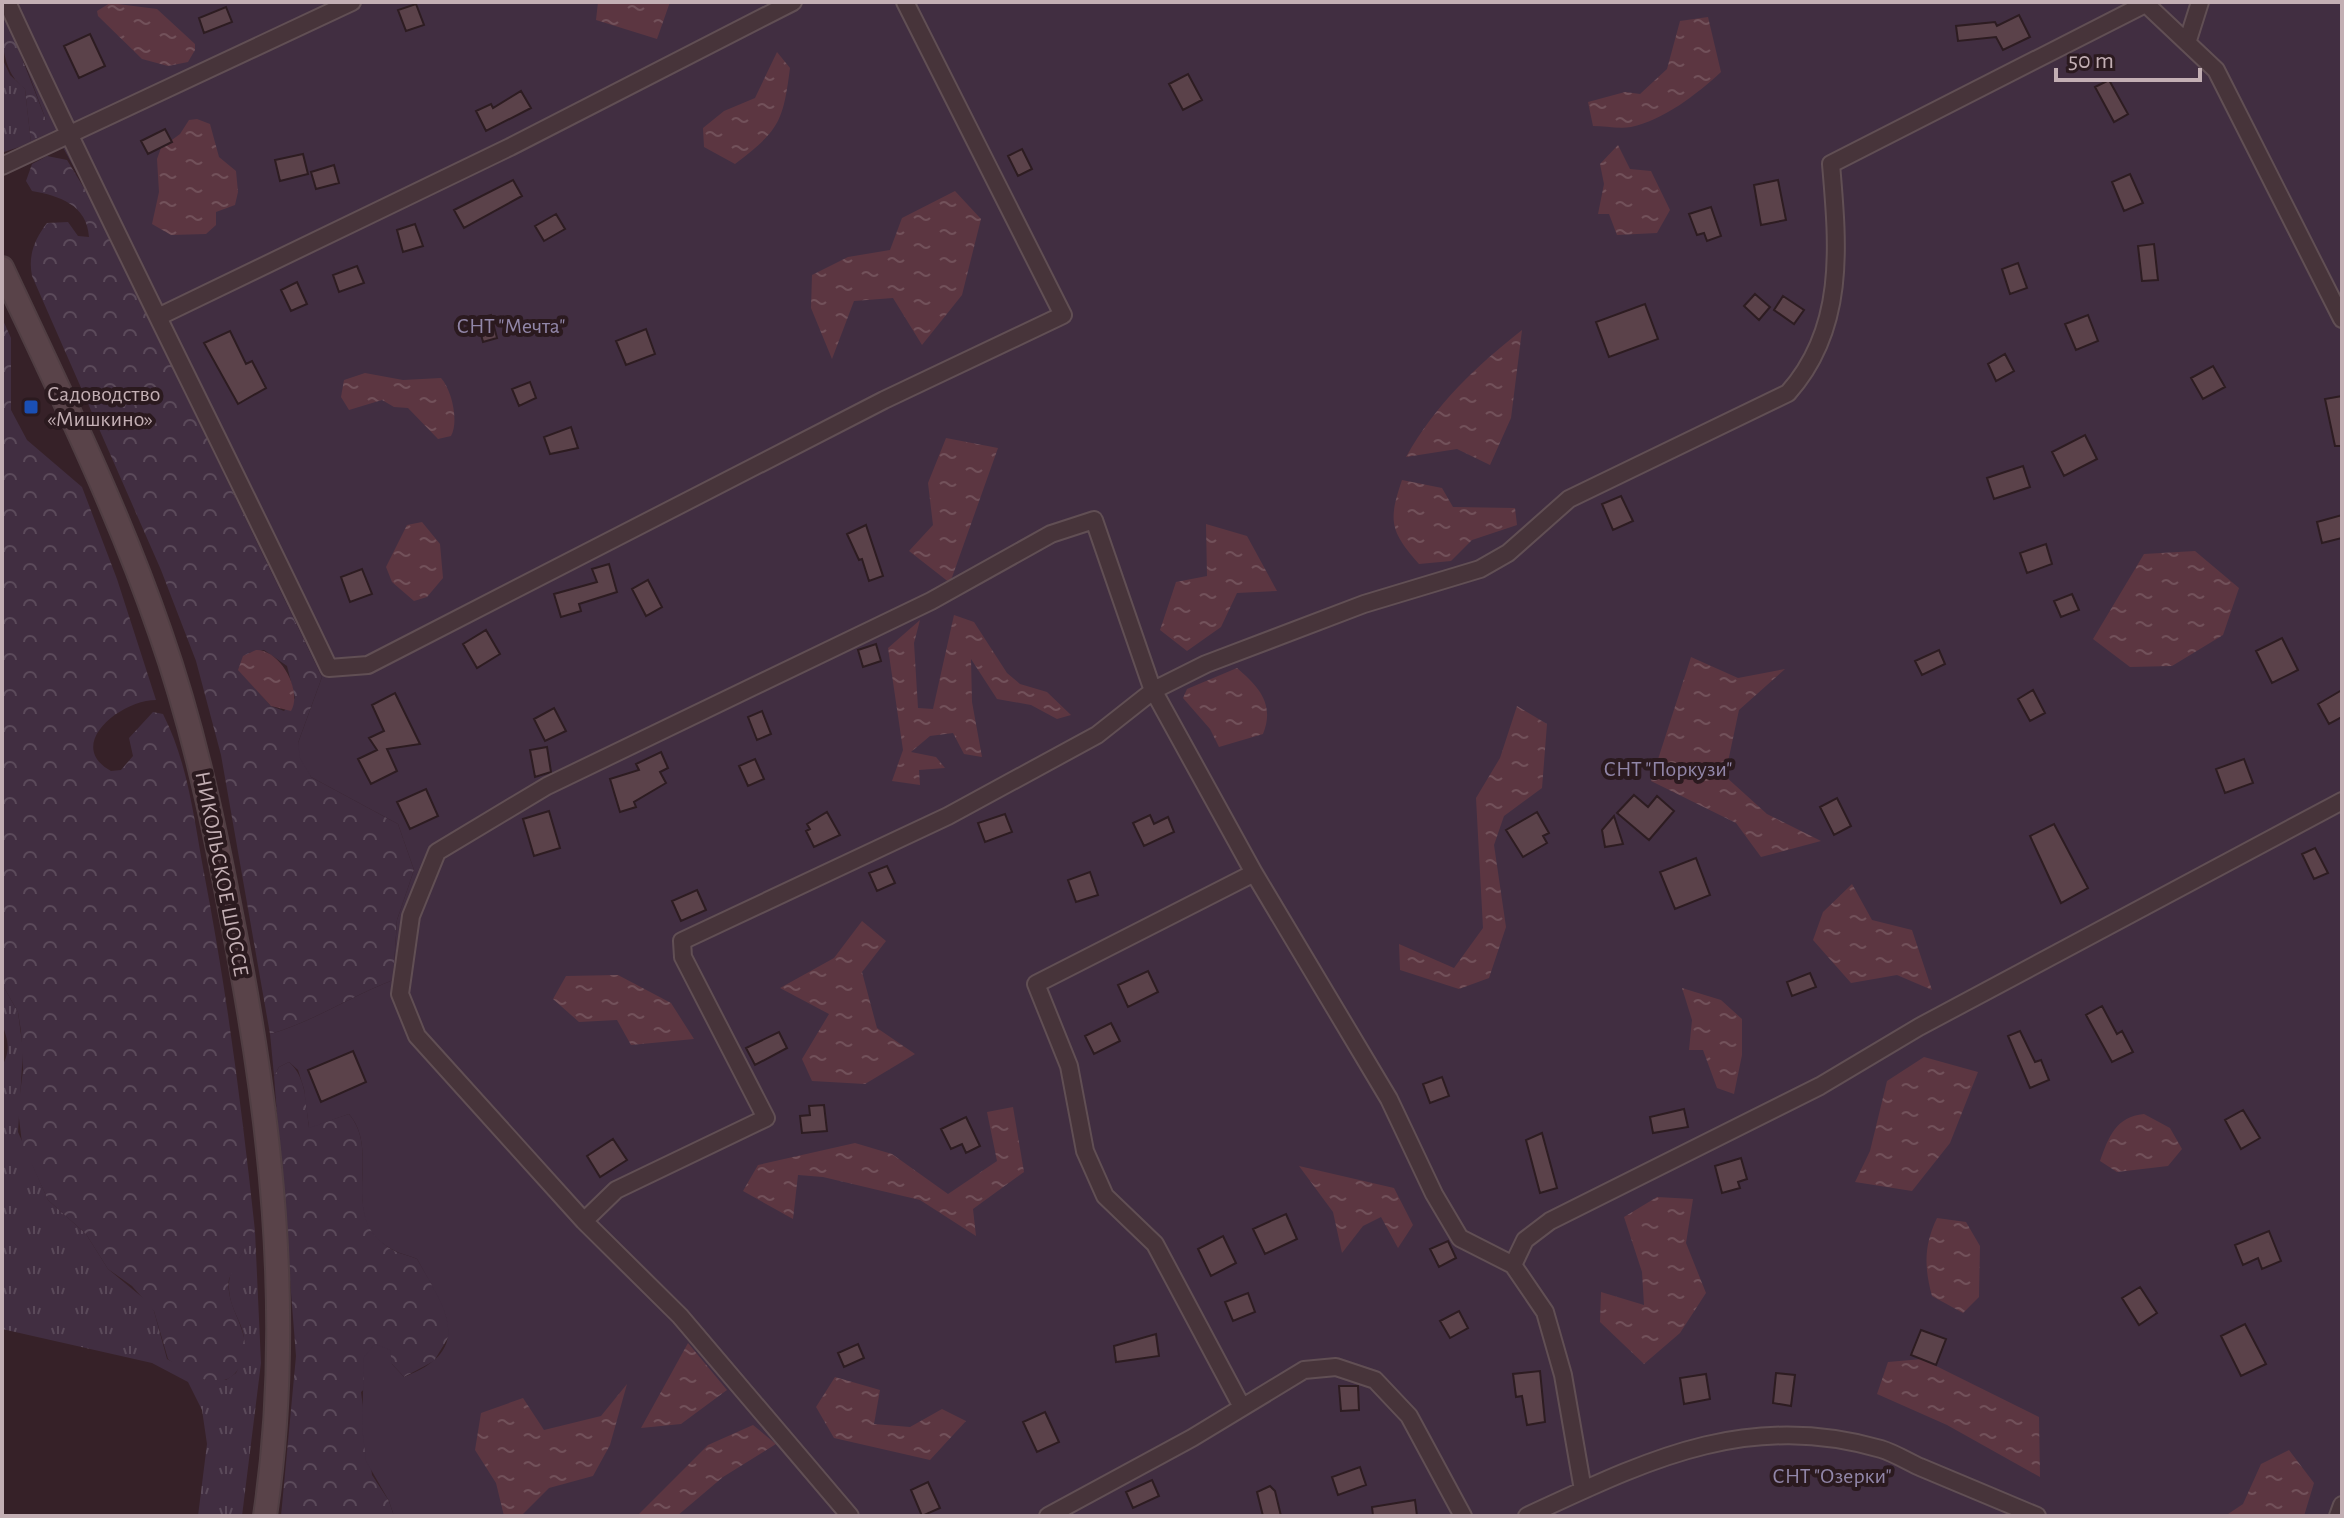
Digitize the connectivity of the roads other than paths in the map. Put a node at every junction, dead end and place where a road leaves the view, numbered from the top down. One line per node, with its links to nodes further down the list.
1 (7, 2): 8 (street)
2 (352, 2): 8 (street)
3 (793, 2): 11 (street)
4 (905, 2): 11 (street)
5 (2200, 2): 7 (street)
6 (2148, 3): 7 (street); 13 (street)
7 (2188, 40): 12 (street)
8 (69, 137): 9 (street); 11 (street)
9 (2, 166)
10 (2, 268): 21 (main road, НИКОЛЬСКОЕ ШОССЕ)
11 (160, 316)
12 (2342, 319)
13 (1154, 690): 15 (street); 16 (street); 16 (street)
14 (2342, 801): 17 (street)
15 (1254, 873): 17 (street); 18 (street)
16 (584, 1221): 22 (street)
17 (1513, 1265): 19 (street)
18 (1242, 1407): 23 (street); 24 (street)
19 (1583, 1490): 25 (street); 26 (street)
20 (2342, 1505): 27 (street)
21 (265, 1516)
22 (850, 1516)
23 (1048, 1516)
24 (1463, 1516)
25 (1527, 1516)
26 (2037, 1516)
27 (2338, 1516)

